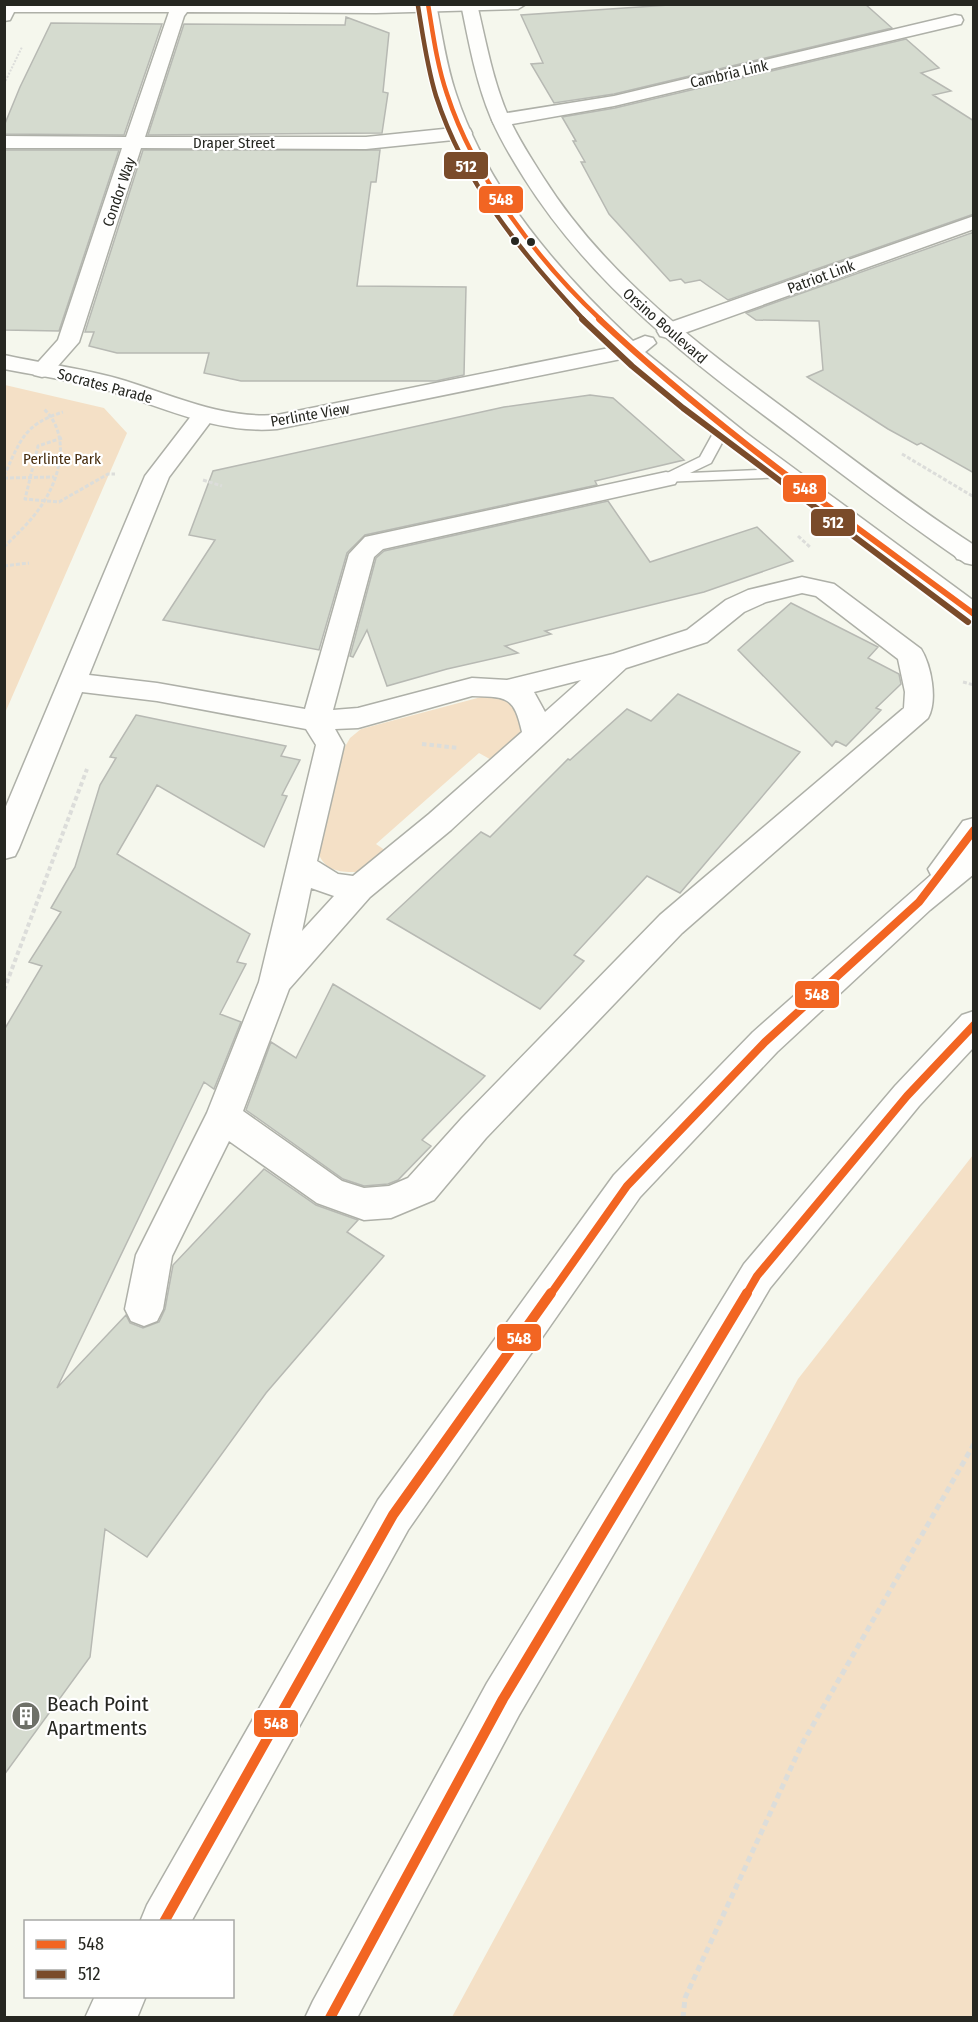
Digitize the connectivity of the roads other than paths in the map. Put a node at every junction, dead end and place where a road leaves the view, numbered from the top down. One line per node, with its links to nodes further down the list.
1 (518, 4): 2 (street)
2 (469, 5): 4 (street); 9 (street, Orsino Boulevard)
3 (185, 6): 4 (street); 5 (street); 12 (street, Condor Way)
4 (428, 6): 10 (street)
5 (8, 9)
6 (936, 10): 7 (street)
7 (955, 20): 8 (street); 9 (street, Cambria Link)
8 (974, 30)
9 (501, 120): 14 (street, Orsino Boulevard)
10 (463, 133): 12 (street, Draper Street); 15 (street)
11 (4, 142): 12 (street, Draper Street)
12 (135, 143): 17 (street, Condor Way)
13 (974, 222): 14 (street, Patriot Link)
14 (668, 331): 15 (street, Perlinte View); 22 (street, Orsino Boulevard)
15 (629, 351): 18 (street, Perlinte View); 19 (street)
16 (4, 362): 17 (street, Socrates Parade)
17 (42, 370): 18 (street, Socrates Parade)
18 (203, 416): 25 (street)
19 (723, 428): 20 (street); 21 (lane)
20 (784, 474): 21 (lane); 23 (street)
21 (666, 479): 27 (street)
22 (971, 555)
23 (974, 614)
24 (619, 661): 26 (street); 28 (street); 37 (street)
25 (72, 682): 27 (street); 30 (street)
26 (507, 689): 27 (street); 28 (street)
27 (316, 721): 32 (street)
28 (537, 735): 33 (street)
29 (974, 829): 34 (street)
30 (4, 848)
31 (974, 857): 34 (street)
32 (300, 864): 33 (street); 35 (street)
33 (359, 889): 35 (street)
34 (919, 902): 39 (street)
35 (275, 982): 37 (street)
36 (974, 1024): 42 (street)
37 (224, 1115): 38 (street)
38 (144, 1309)
39 (165, 1920)
40 (121, 1998): 41 (street)
41 (110, 2018)
42 (330, 2018)

